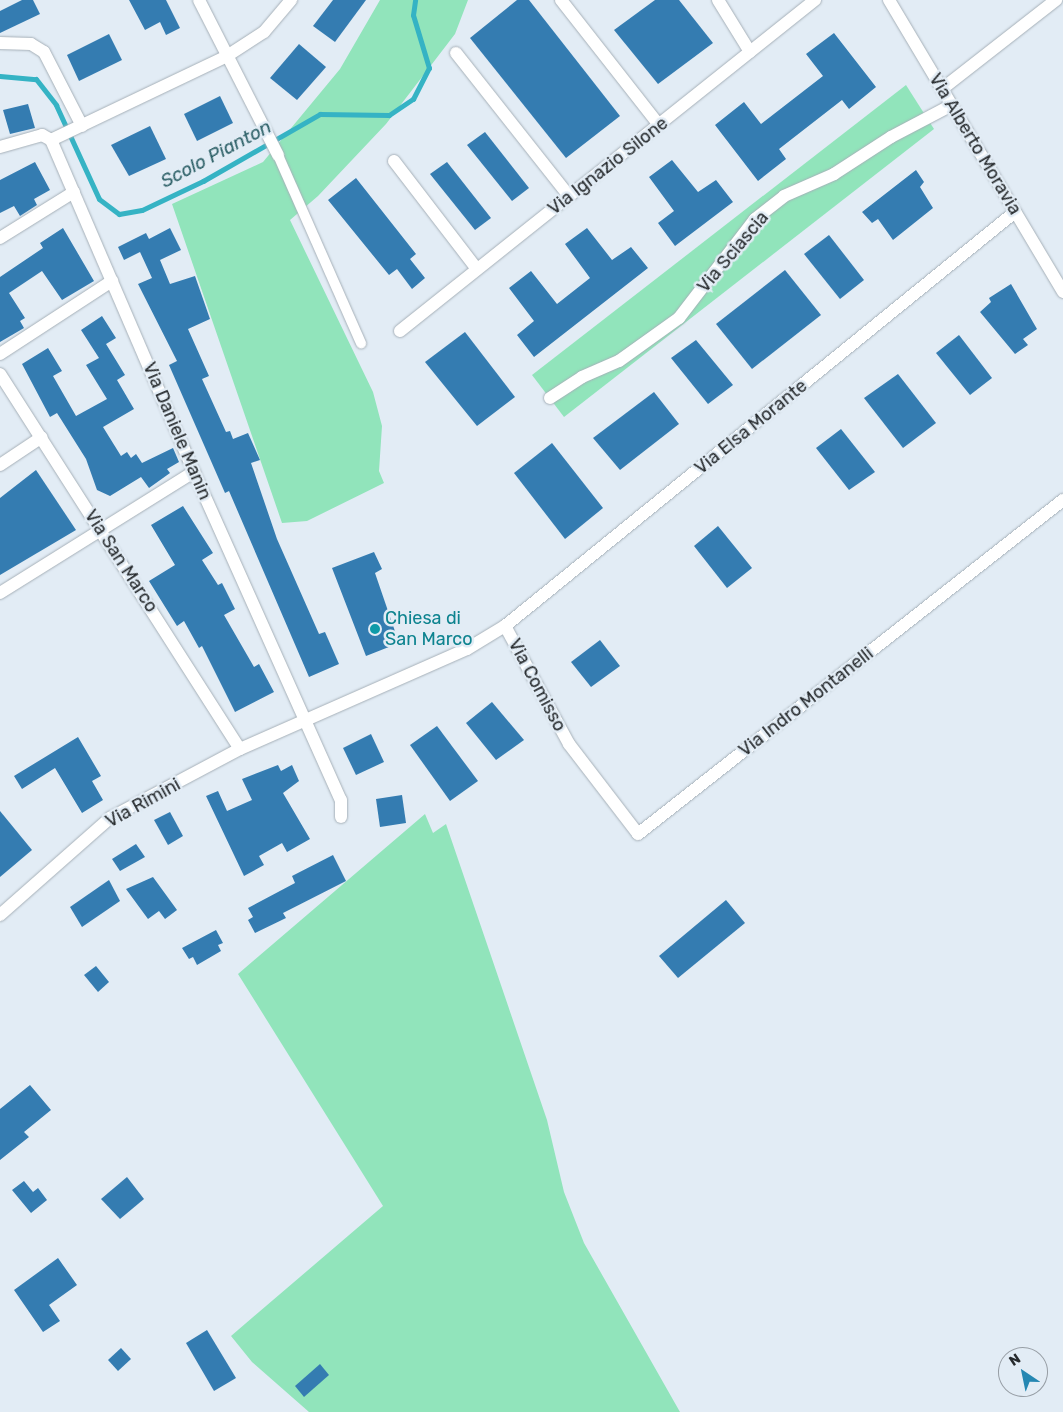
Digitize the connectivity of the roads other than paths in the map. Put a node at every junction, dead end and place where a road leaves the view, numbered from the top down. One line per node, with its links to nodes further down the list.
1 (199, 0): 11 (street)
2 (291, 0): 11 (street)
3 (561, 0): 14 (street)
4 (718, 0): 9 (street)
5 (815, 0): 9 (street, Via Ignazio Silone)
6 (889, 0): 12 (street, Via Alberto Moravia)
7 (1056, 0): 12 (street)
8 (0, 43): 15 (street)
9 (750, 52): 14 (street, Via Ignazio Silone)
10 (456, 53): 21 (street)
11 (227, 56): 15 (street); 18 (street)
12 (942, 89): 13 (street, Via Alberto Moravia)
13 (952, 105): 22 (street, Via Alberto Moravia); 32 (street, Via Sciascia)
14 (659, 125): 21 (street, Via Ignazio Silone)
15 (79, 127): 16 (street)
16 (53, 139): 17 (street); 20 (street, Via Daniele Manin)
17 (0, 147)
18 (278, 155): 28 (street)
19 (394, 161): 24 (street)
20 (74, 192): 23 (street); 25 (street, Via Daniele Manin)
21 (569, 196): 24 (street, Via Ignazio Silone)
22 (1016, 212): 26 (street, Via Alberto Moravia); 39 (street, Via Elsa Morante)
23 (0, 238)
24 (477, 269): 27 (street, Via Ignazio Silone)
25 (112, 281): 29 (street); 35 (street, Via Daniele Manin)
26 (1062, 290)
27 (400, 331)
28 (361, 343)
29 (0, 354)
30 (0, 374): 31 (street, Via San Marco)
31 (4, 388): 33 (street, Via San Marco)
32 (550, 398)
33 (42, 437): 34 (street); 37 (street, Via San Marco)
34 (0, 465)
35 (194, 472): 37 (street); 41 (street, Via Daniele Manin)
36 (1063, 500): 42 (street, Via Indro Montanelli)
37 (100, 528): 38 (street); 43 (street, Via San Marco)
38 (0, 593)
39 (505, 626): 40 (street, Via Elsa Morante); 42 (street, Via Comisso)
40 (484, 639): 41 (street, Via Rimini)
41 (306, 720): 43 (street, Via Rimini); 44 (street)
42 (569, 744)
43 (240, 749): 45 (street, Via Rimini)
44 (341, 816)
45 (0, 915)

